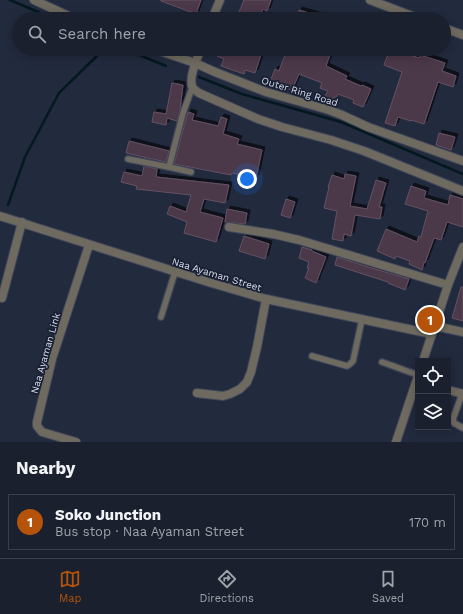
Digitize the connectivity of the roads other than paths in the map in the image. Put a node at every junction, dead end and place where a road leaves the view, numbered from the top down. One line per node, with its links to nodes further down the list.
1 (34, 0): 4 (street)
2 (220, 0): 5 (street)
3 (370, 0): 6 (street)
4 (60, 12)
5 (215, 12)
6 (402, 12)
7 (451, 31): 8 (street)
8 (463, 35)
9 (174, 56): 11 (street, Outer Ring Road)
10 (198, 56): 11 (street)
11 (195, 63): 12 (street); 14 (street, Outer Ring Road)
12 (192, 88): 15 (lane); 17 (street)
13 (128, 159): 15 (lane)
14 (463, 161)
15 (169, 167): 16 (lane)
16 (191, 172)
17 (463, 190)
18 (0, 216): 19 (street, Naa Ayaman Street)
19 (22, 222): 21 (street, Naa Ayaman Street); 24 (street)
20 (229, 227): 25 (street)
21 (89, 245): 23 (street, Naa Ayaman Street); 41 (street, Naa Ayaman Link)
22 (463, 247): 25 (street)
23 (175, 272): 27 (street, Naa Ayaman Street); 28 (lane)
24 (3, 283): 26 (street)
25 (448, 285): 30 (street)
26 (2, 298)
27 (266, 299): 29 (street, Naa Ayaman Street); 38 (street)
28 (161, 316)
29 (362, 319): 30 (street, Naa Ayaman Street); 32 (lane)
30 (434, 330): 31 (street, Naa Ayaman Street); 33 (street)
31 (463, 332)
32 (312, 356)
33 (424, 358)
34 (382, 362): 35 (lane)
35 (415, 378)
36 (415, 385): 42 (street)
37 (451, 391): 39 (street)
38 (197, 393)
39 (463, 394): 40 (lane)
40 (463, 428)
41 (76, 442)
42 (396, 442)

